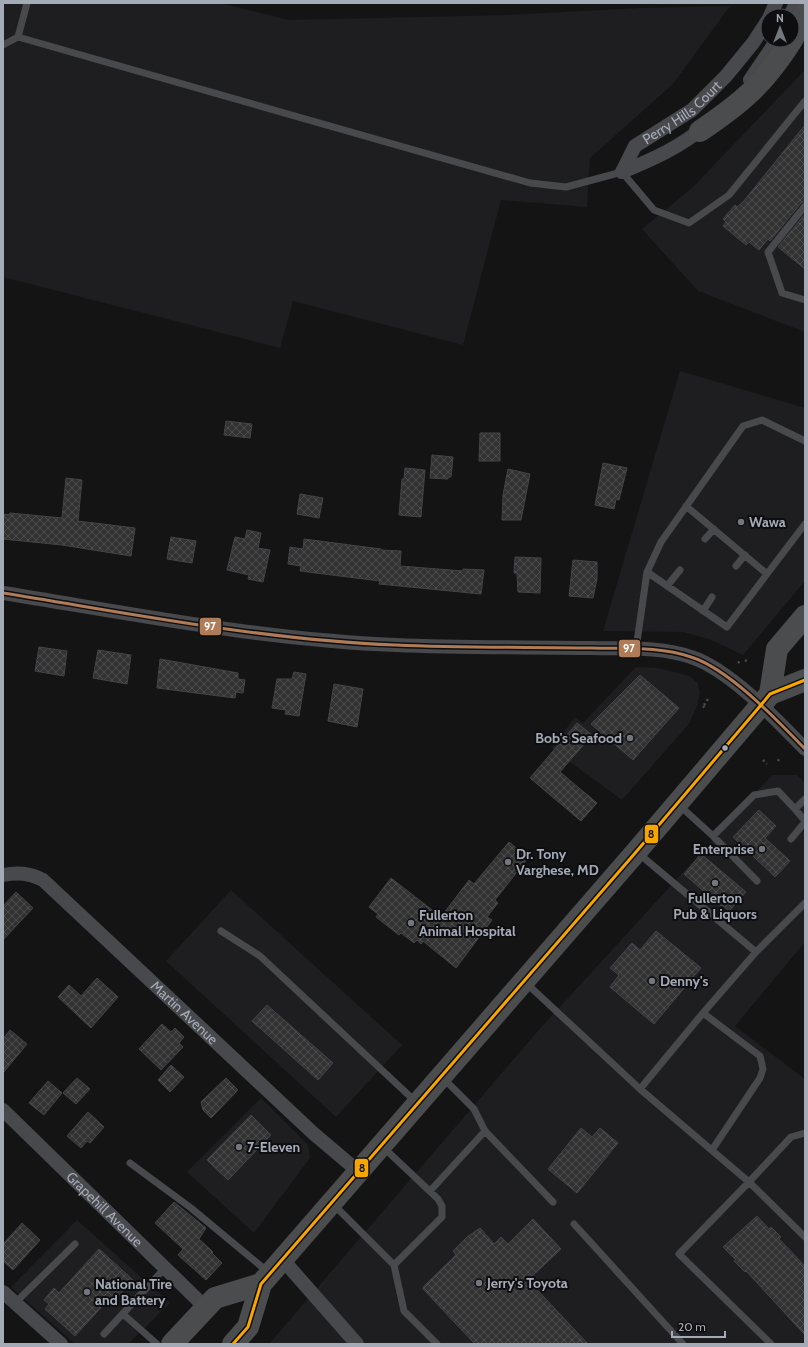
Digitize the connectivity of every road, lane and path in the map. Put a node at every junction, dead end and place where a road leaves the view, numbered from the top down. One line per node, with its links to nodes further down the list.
1 (27, 3): 5 (lane)
2 (805, 14): 3 (highway)
3 (800, 24)
4 (760, 32): 11 (street, Perry Hills Court)
5 (18, 37): 6 (lane); 11 (lane)
6 (3, 45)
7 (772, 48): 10 (street, Perry Hills Court)
8 (786, 48): 10 (highway)
9 (805, 102): 11 (lane)
10 (700, 131): 11 (street, Perry Hills Court)
11 (622, 172)
12 (805, 206): 13 (lane)
13 (805, 300)
14 (805, 441): 15 (lane)
15 (686, 506): 17 (lane); 22 (lane)
16 (805, 524): 23 (lane)
17 (714, 529): 18 (lane); 19 (lane)
18 (705, 540)
19 (745, 555): 20 (lane); 23 (lane)
20 (736, 566)
21 (680, 570): 24 (lane)
22 (647, 572): 24 (lane); 29 (lane)
23 (767, 574): 27 (lane)
24 (667, 586): 27 (lane)
25 (3, 593): 29 (street)
26 (712, 597): 27 (lane)
27 (703, 611)
28 (805, 616): 34 (highway)
29 (636, 649): 34 (street)
30 (741, 660): 31 (path)
31 (738, 663)
32 (805, 680): 34 (highway)
33 (708, 699): 35 (path)
34 (765, 700): 36 (street); 40 (highway)
35 (704, 707)
36 (805, 749)
37 (763, 760): 38 (path)
38 (767, 764)
39 (805, 799): 41 (lane)
40 (677, 803): 43 (lane); 45 (highway)
41 (795, 809): 42 (lane); 43 (lane)
42 (805, 821): 44 (lane)
43 (713, 836): 47 (lane)
44 (791, 839)
45 (636, 852): 50 (lane); 51 (highway)
46 (3, 875): 62 (street, Martin Avenue)
47 (757, 880)
48 (805, 903): 50 (lane)
49 (220, 931): 55 (lane)
50 (756, 952): 52 (lane)
51 (524, 981): 53 (highway); 54 (lane)
52 (703, 1013): 54 (lane); 60 (lane)
53 (442, 1076): 55 (highway); 57 (lane)
54 (640, 1089): 60 (lane)
55 (418, 1103): 59 (highway)
56 (3, 1110): 71 (street, Grapehill Avenue)
57 (484, 1131): 64 (lane); 65 (lane)
58 (805, 1133): 63 (lane)
59 (381, 1146): 62 (highway); 64 (lane)
60 (712, 1150): 63 (lane)
61 (130, 1163): 72 (lane)
62 (359, 1172): 66 (highway)
63 (750, 1182): 68 (lane); 85 (lane)
64 (430, 1191): 70 (lane)
65 (553, 1202)
66 (332, 1203): 70 (lane); 72 (highway)
67 (574, 1224): 84 (lane)
68 (805, 1236)
69 (75, 1244): 74 (lane)
70 (394, 1265): 83 (lane)
71 (166, 1267): 75 (street, Grapehill Avenue); 76 (lane)
72 (272, 1272): 75 (highway); 81 (highway); 82 (street)
73 (3, 1292): 74 (street)
74 (15, 1303): 78 (street)
75 (206, 1308): 80 (highway)
76 (123, 1314): 77 (lane); 79 (lane)
77 (104, 1334)
78 (60, 1344)
79 (157, 1344)
80 (172, 1344)
81 (233, 1344)
82 (356, 1344)
83 (437, 1344)
84 (683, 1344)
85 (771, 1344)

